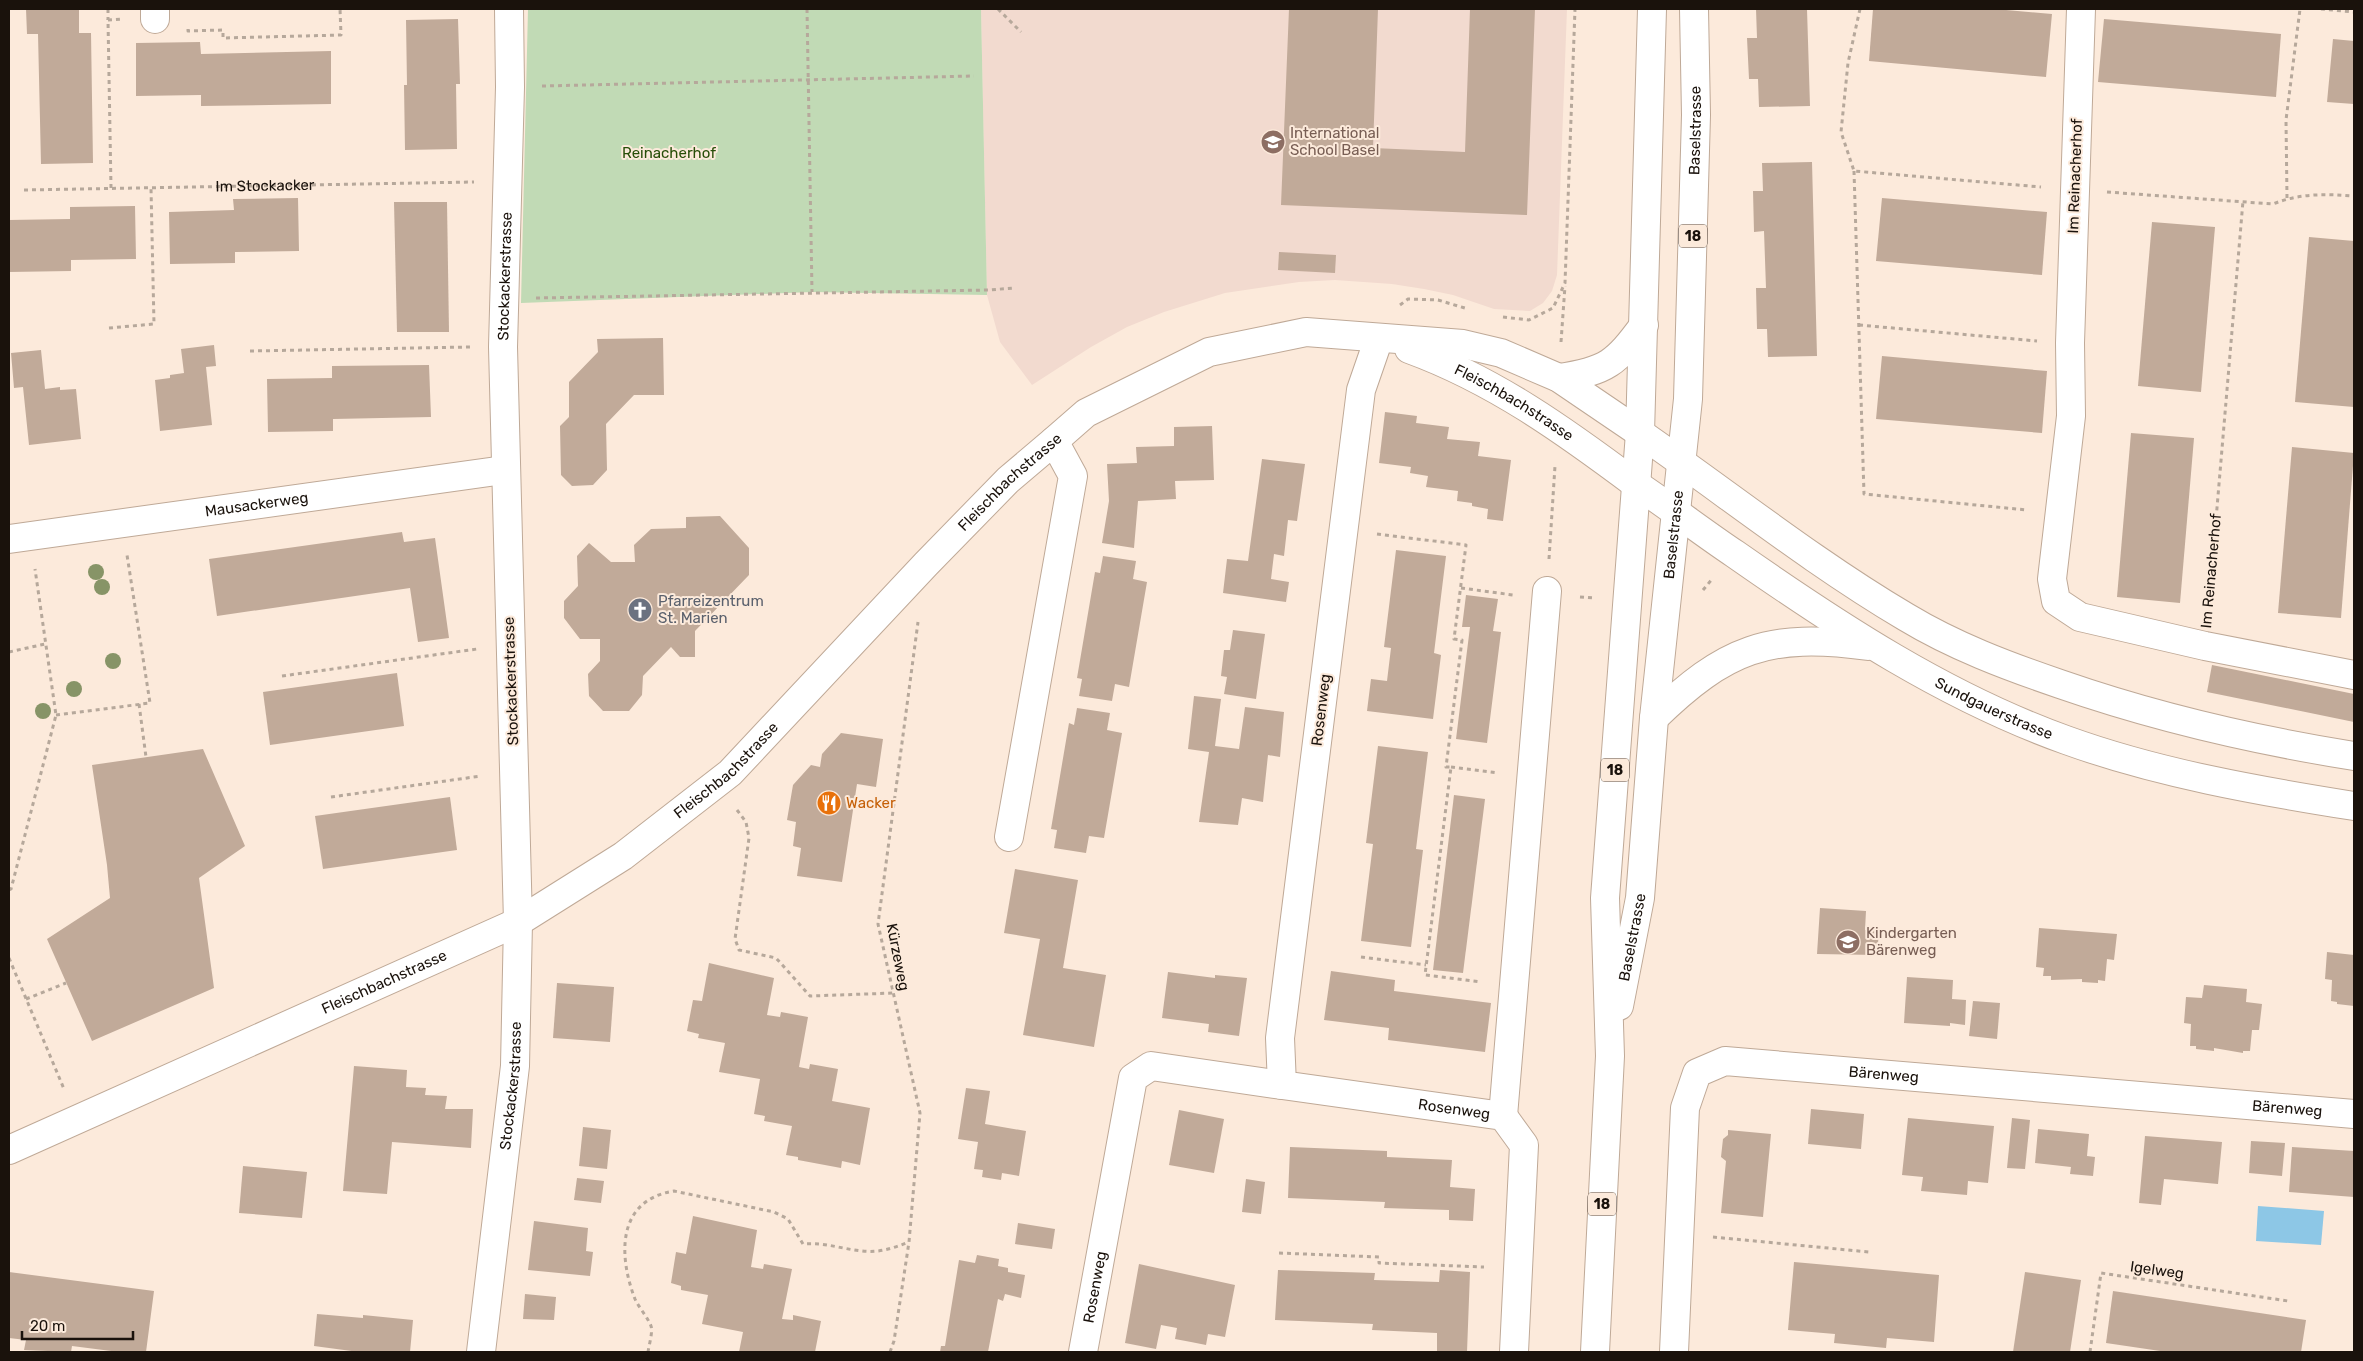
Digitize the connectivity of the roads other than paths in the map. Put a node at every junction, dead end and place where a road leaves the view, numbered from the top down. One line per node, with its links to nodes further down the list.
1 (509, 9): 11 (street, Stockackerstrasse)
2 (1652, 9): 5 (street, Baselstrasse / 18)
3 (1694, 9): 10 (street, Baselstrasse / 18)
4 (2080, 9): 17 (street, Im Reinacherhof)
5 (1644, 325): 7 (street); 8 (street, Baselstrasse / 18)
6 (1379, 338): 7 (street, Fleischbachstrasse); 9 (street, Fleischbachstrasse); 12 (street, Fleischbachstrasse); 24 (street, Rosenweg)
7 (1559, 378): 8 (street, Fleischbachstrasse)
8 (1640, 432): 10 (street, Fleischbachstrasse); 12 (street, Baselstrasse / 18)
9 (1054, 441): 21 (street); 22 (street, Fleischbachstrasse)
10 (1682, 462): 13 (street, Baselstrasse / 18); 19 (street)
11 (504, 470): 14 (street, Mausackerweg); 22 (street, Stockackerstrasse)
12 (1637, 484): 13 (street, Fleischbachstrasse); 23 (street, Baselstrasse / 18)
13 (1677, 511): 16 (street, Sundgauerstrasse); 18 (street, Baselstrasse / 18)
14 (20, 537)
15 (1546, 595): 26 (street)
16 (1874, 647): 18 (street); 20 (street, Sundgauerstrasse)
17 (2354, 675)
18 (1654, 718): 23 (street, Baselstrasse / 18)
19 (2354, 756)
20 (2354, 806)
21 (1009, 837)
22 (518, 922): 27 (street, Fleischbachstrasse); 28 (street, Stockackerstrasse)
23 (1610, 1056): 31 (street, Baselstrasse / 18)
24 (1282, 1085): 26 (street, Rosenweg); 29 (street, Rosenweg)
25 (2354, 1114): 32 (street, Bärenweg)
26 (1503, 1116): 30 (street, Rosenweg)
27 (9, 1150)
28 (481, 1352)
29 (1083, 1352)
30 (1514, 1352)
31 (1595, 1352)
32 (1674, 1352)

